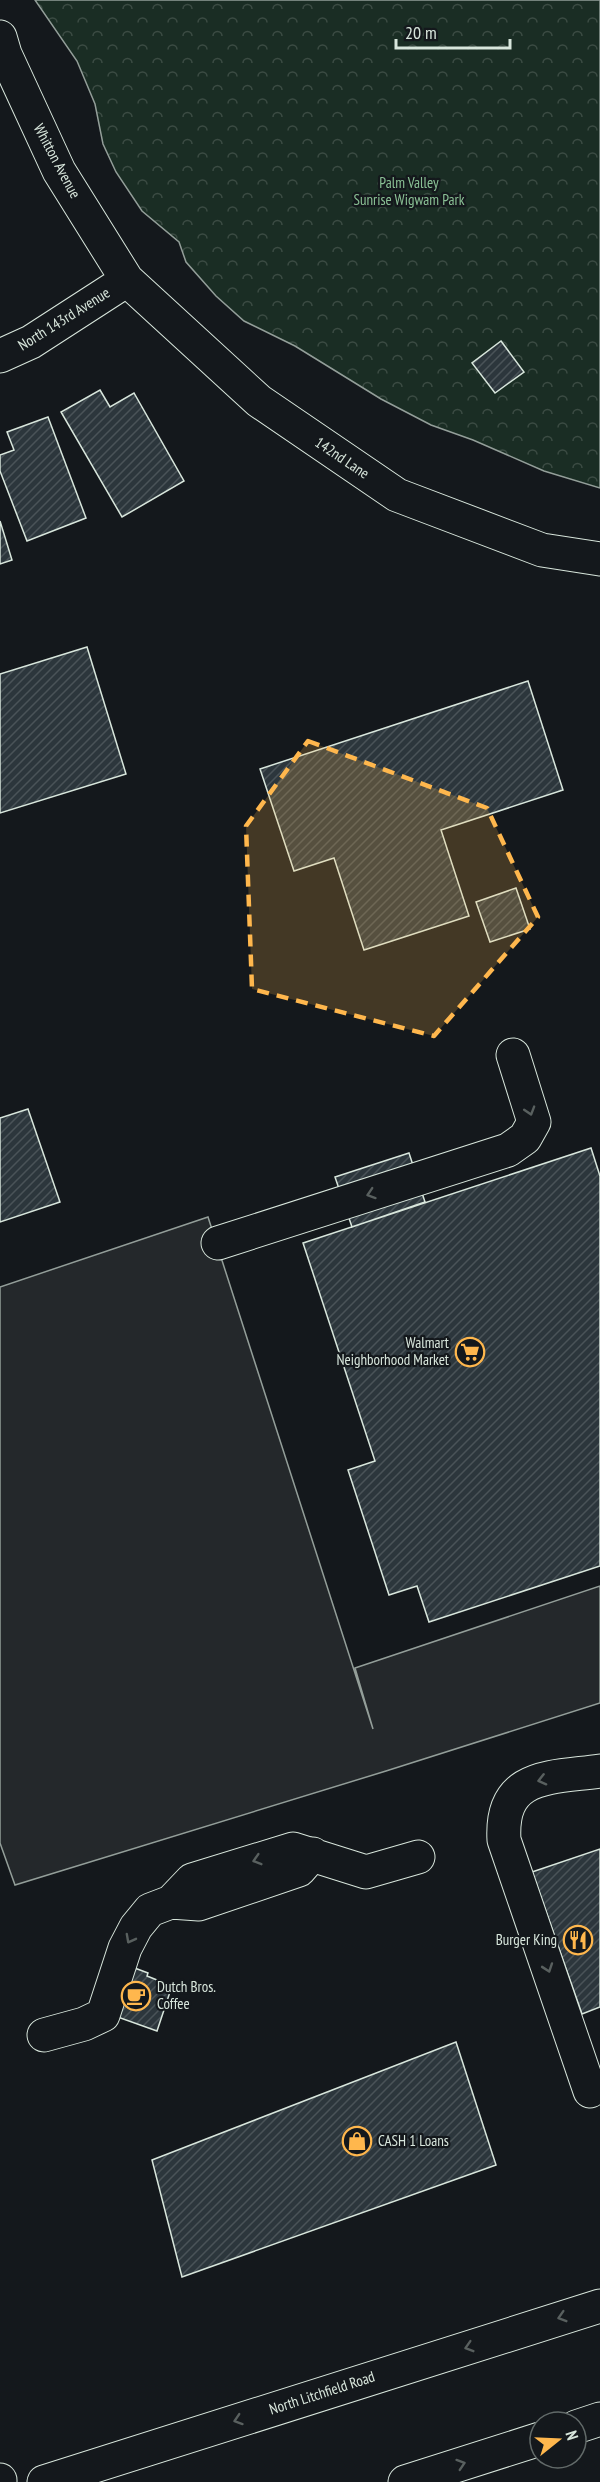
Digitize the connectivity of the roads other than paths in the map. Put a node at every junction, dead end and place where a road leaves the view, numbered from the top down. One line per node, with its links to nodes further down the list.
1 (0, 37): 2 (street, Whitton Avenue)
2 (127, 280): 3 (street, North 143rd Avenue); 4 (street, 142nd Lane)
3 (0, 356)
4 (600, 559)
5 (513, 1055): 6 (street, one-way to 6)
6 (218, 1244)
7 (600, 1771): 10 (street, one-way to 10)
8 (418, 1857): 9 (street, one-way to 9)
9 (44, 2035)
10 (590, 2091)
11 (600, 2306): 13 (street, North Litchfield Road, one-way to 13)
12 (528, 2443): 14 (street, one-way to 12)
13 (44, 2482)
14 (405, 2482)

